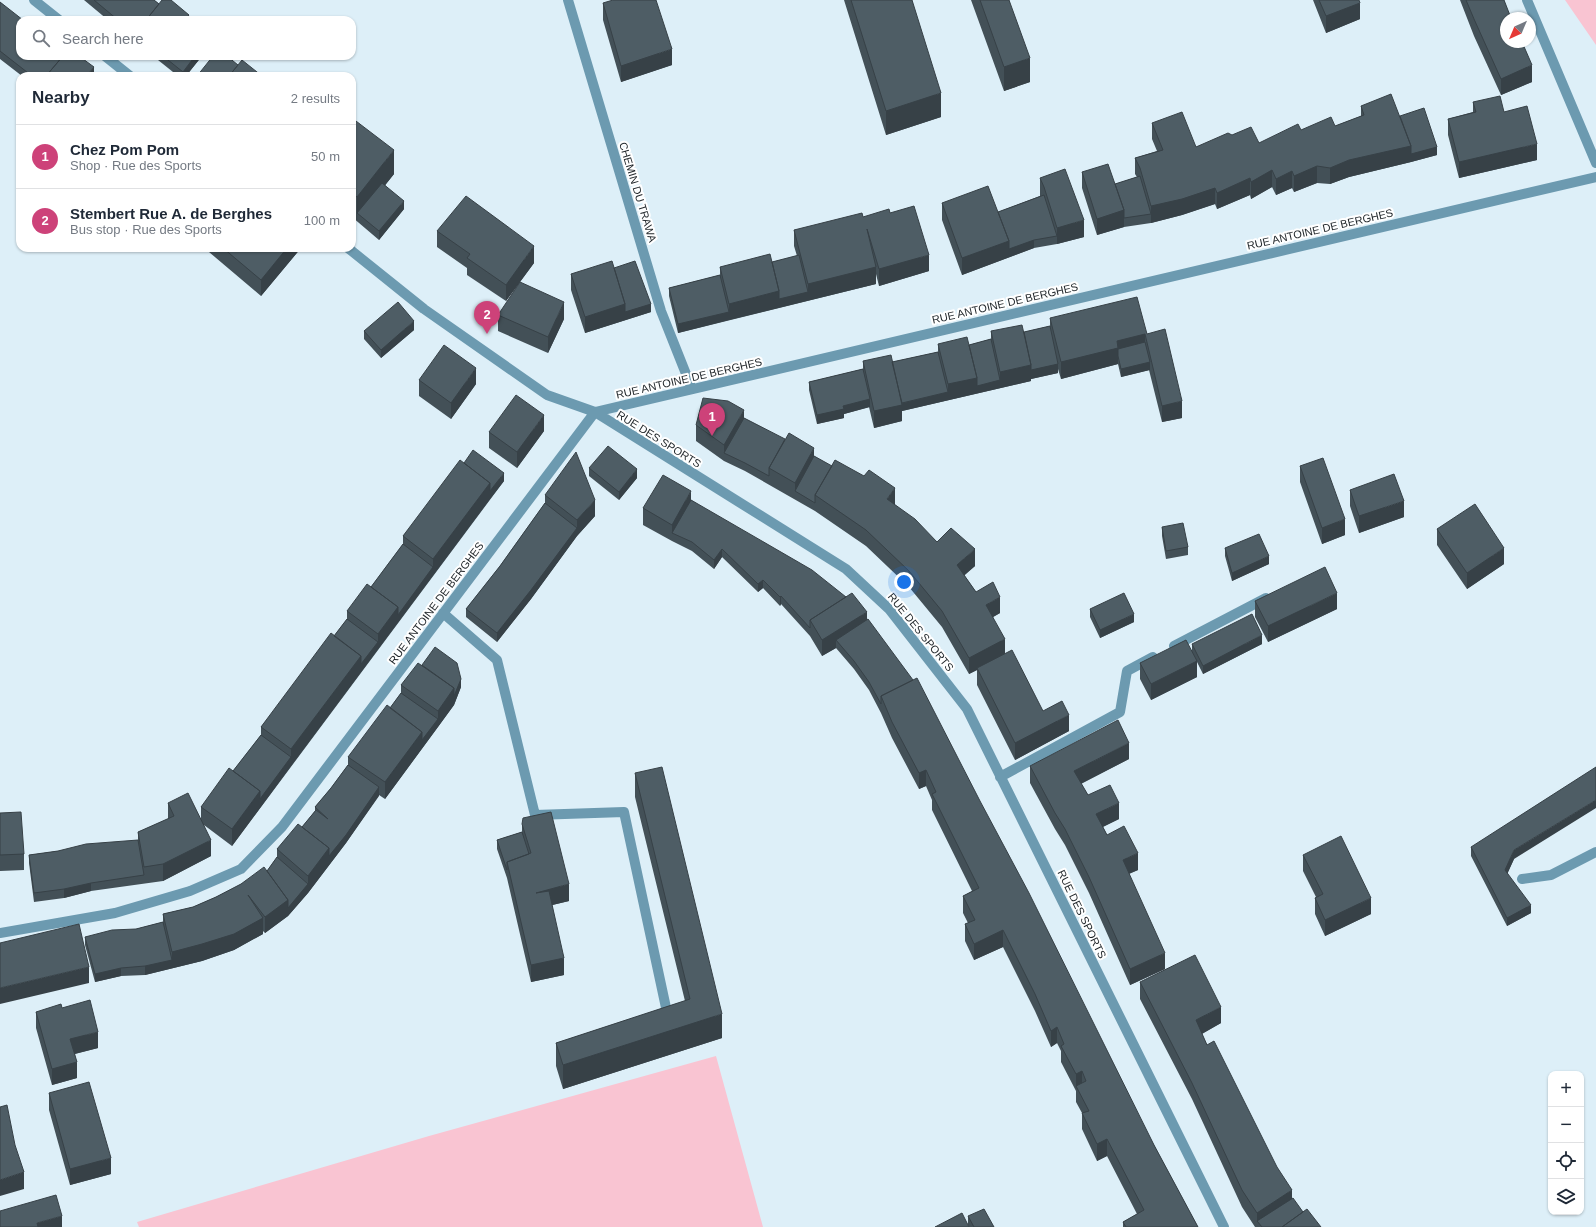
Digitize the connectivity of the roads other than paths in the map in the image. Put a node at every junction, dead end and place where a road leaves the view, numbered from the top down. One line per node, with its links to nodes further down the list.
1 (34, 0): 4 (street)
2 (568, 0): 10 (street, CHEMIN DU TRAWA)
3 (1527, 0): 7 (street)
4 (54, 16)
5 (110, 60): 6 (street)
6 (125, 72)
7 (1596, 163)
8 (1596, 177): 10 (street, RUE ANTOINE DE BERGHES)
9 (353, 252): 11 (street, RUE DES SPORTS)
10 (692, 389): 11 (street, RUE ANTOINE DE BERGHES)
11 (594, 412): 13 (street, RUE ANTOINE DE BERGHES); 14 (street, RUE DES SPORTS)
12 (1275, 594): 14 (street)
13 (443, 613): 17 (street, RUE ANTOINE DE BERGHES); 18 (street)
14 (1000, 776): 19 (street, RUE DES SPORTS)
15 (1596, 852): 16 (street)
16 (1522, 878)
17 (0, 933)
18 (653, 1022)
19 (1224, 1227)

